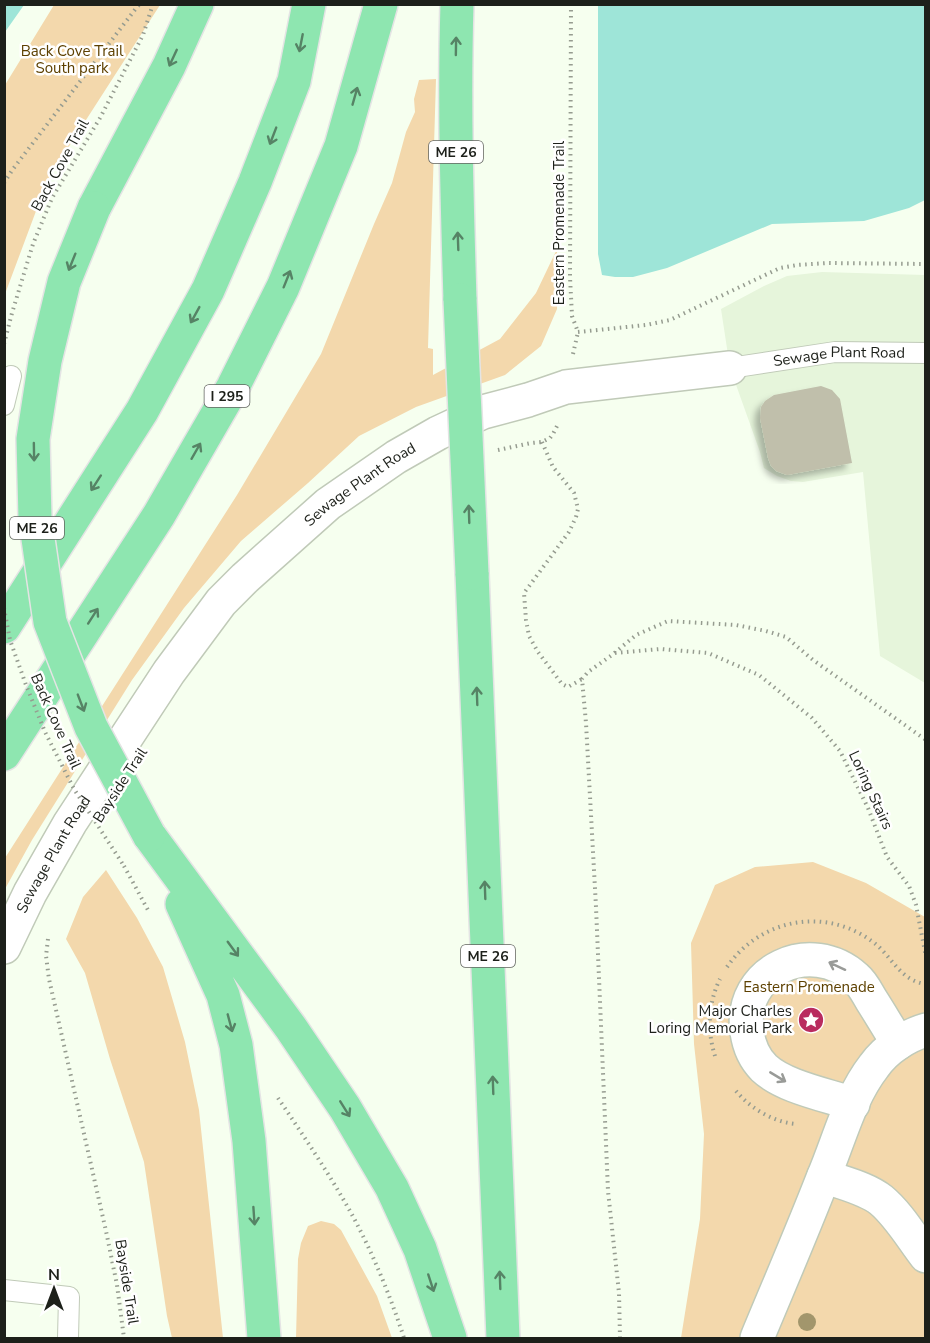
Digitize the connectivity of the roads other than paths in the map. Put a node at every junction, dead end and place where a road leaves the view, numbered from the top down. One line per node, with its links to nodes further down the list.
1 (197, 4): 11 (highway, ME 26, one-way to 11, bridge)
2 (309, 4): 9 (highway, one-way to 9)
3 (381, 4): 10 (highway, I 295, one-way to 3)
4 (457, 4): 21 (highway, ME 26, one-way to 4, bridge)
5 (926, 353): 6 (lane, Sewage Plant Road)
6 (730, 368): 12 (street, Sewage Plant Road)
7 (11, 376): 8 (lane)
8 (4, 405)
9 (4, 627)
10 (4, 754)
11 (148, 835): 19 (highway, one-way to 19); 20 (highway, ME 26, one-way to 20)
12 (4, 947)
13 (912, 1036): 14 (street); 14 (street, one-way to 14)
14 (853, 1104): 15 (street)
15 (824, 1176): 16 (street); 22 (street)
16 (926, 1256)
17 (4, 1290): 18 (lane)
18 (68, 1338)
19 (264, 1338)
20 (450, 1338)
21 (503, 1338)
22 (757, 1338)

